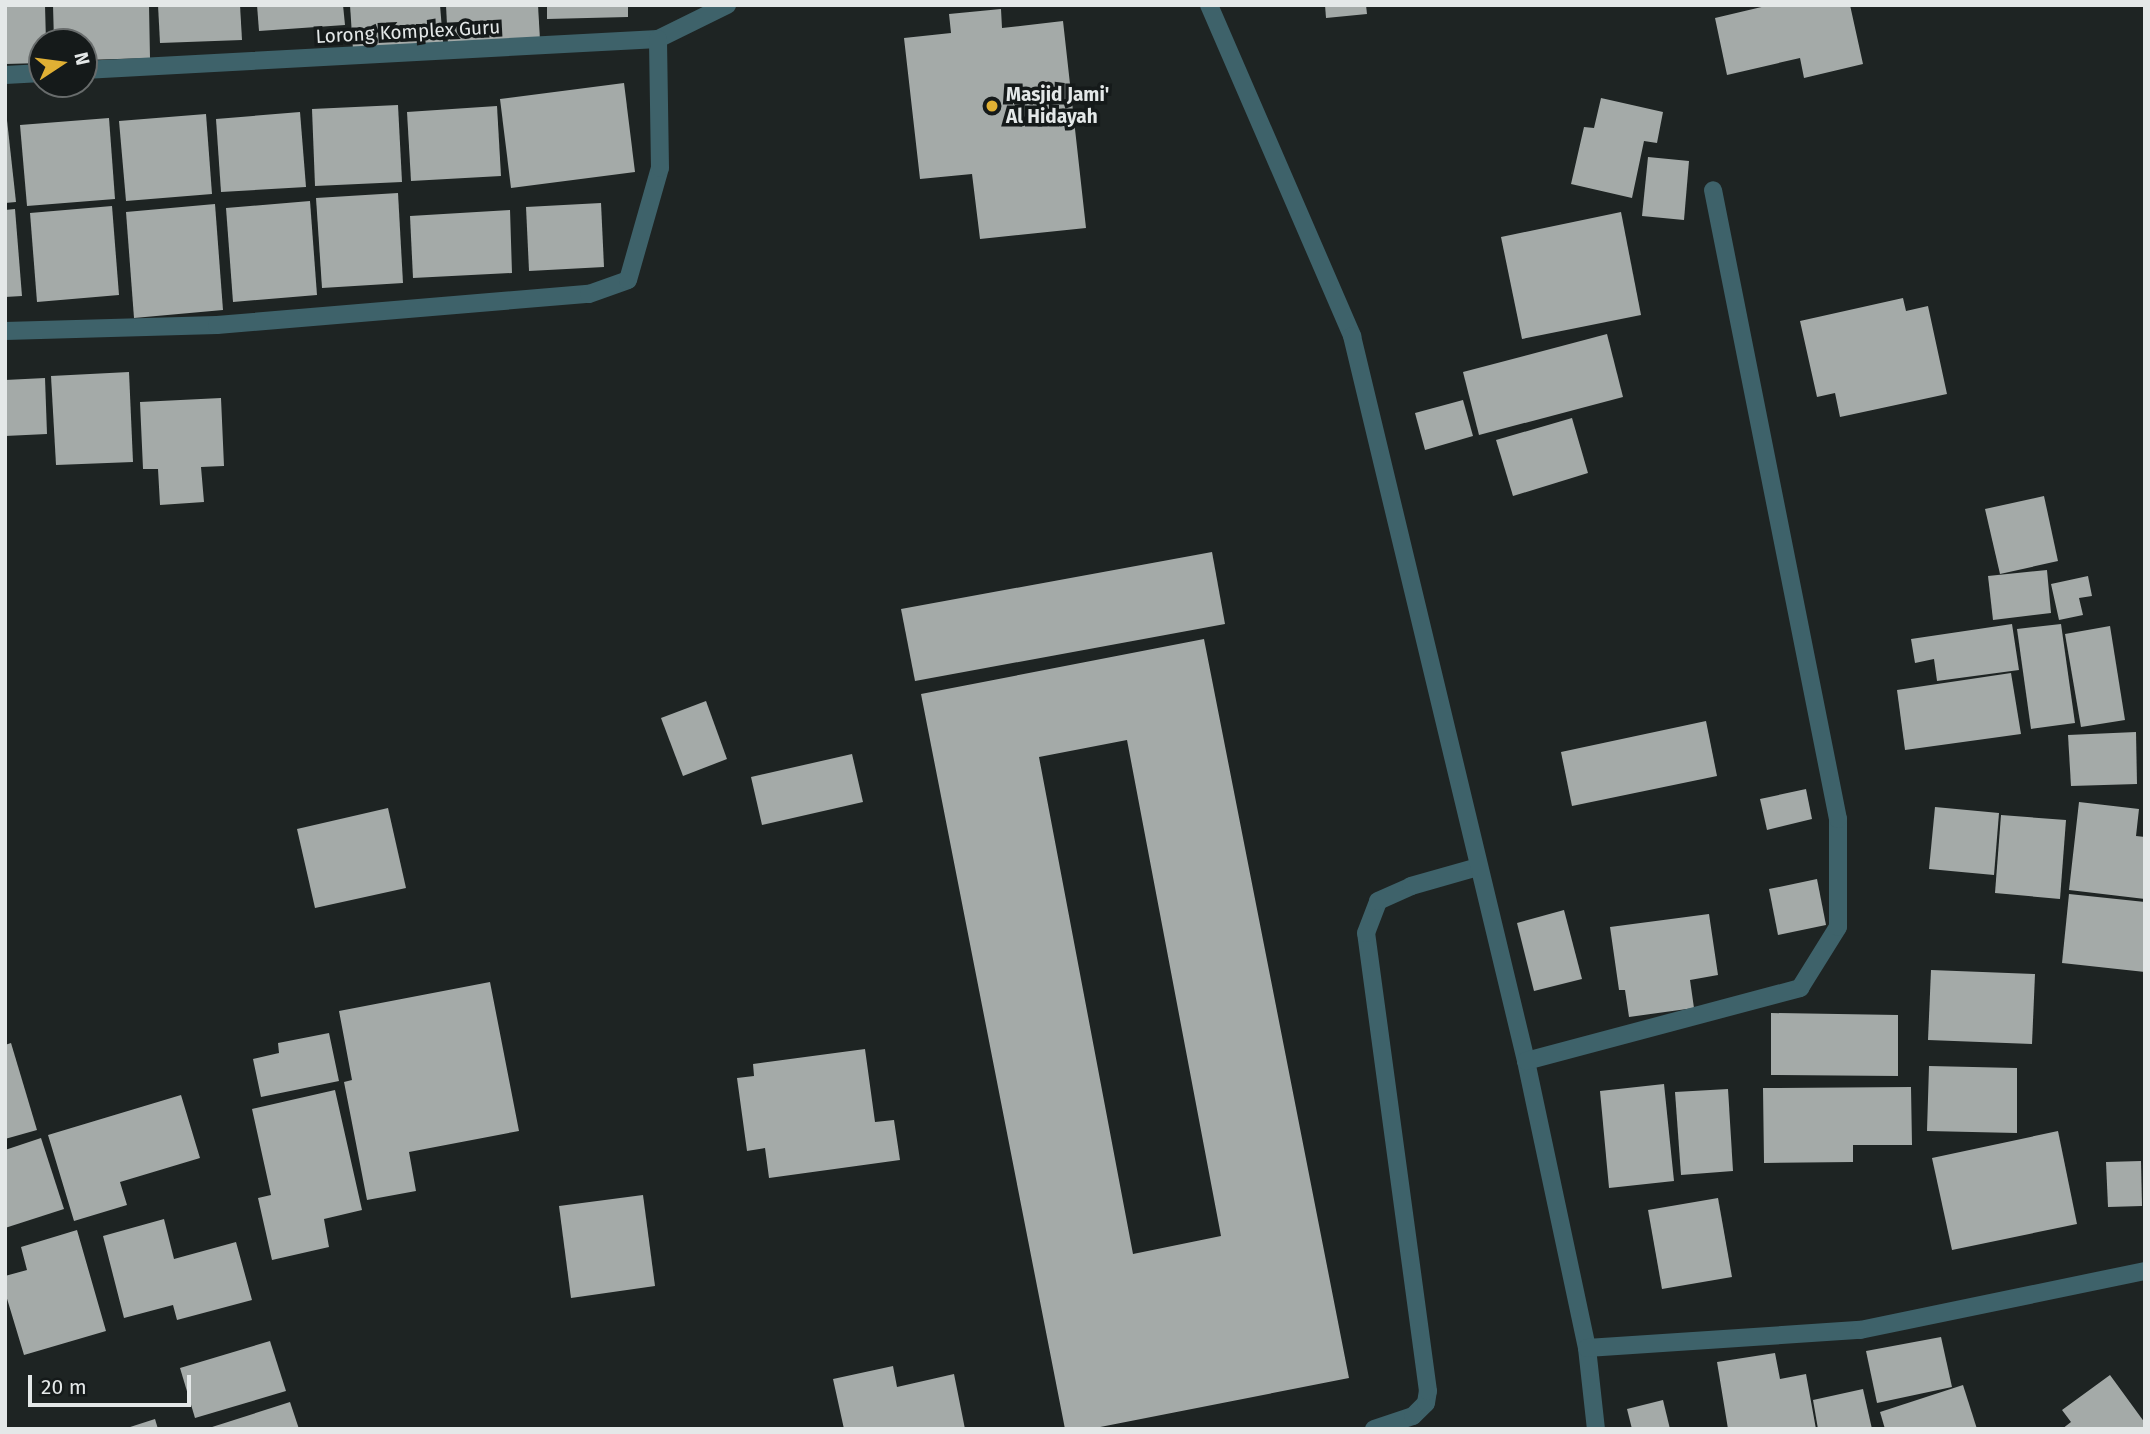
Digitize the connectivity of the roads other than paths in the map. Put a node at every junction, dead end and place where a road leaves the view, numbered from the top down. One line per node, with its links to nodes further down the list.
1 (1209, 5): 9 (street)
2 (722, 6): 3 (street, Lorong Komplex Guru)
3 (659, 39): 4 (street, Lorong Komplex Guru); 8 (street)
4 (98, 69)
5 (28, 74): 6 (street)
6 (5, 75)
7 (1713, 190): 10 (street)
8 (5, 331)
9 (1478, 867): 10 (street); 13 (street)
10 (1526, 1061): 12 (street)
11 (2145, 1271): 12 (street)
12 (1587, 1348): 14 (street)
13 (1374, 1429)
14 (1596, 1429)

